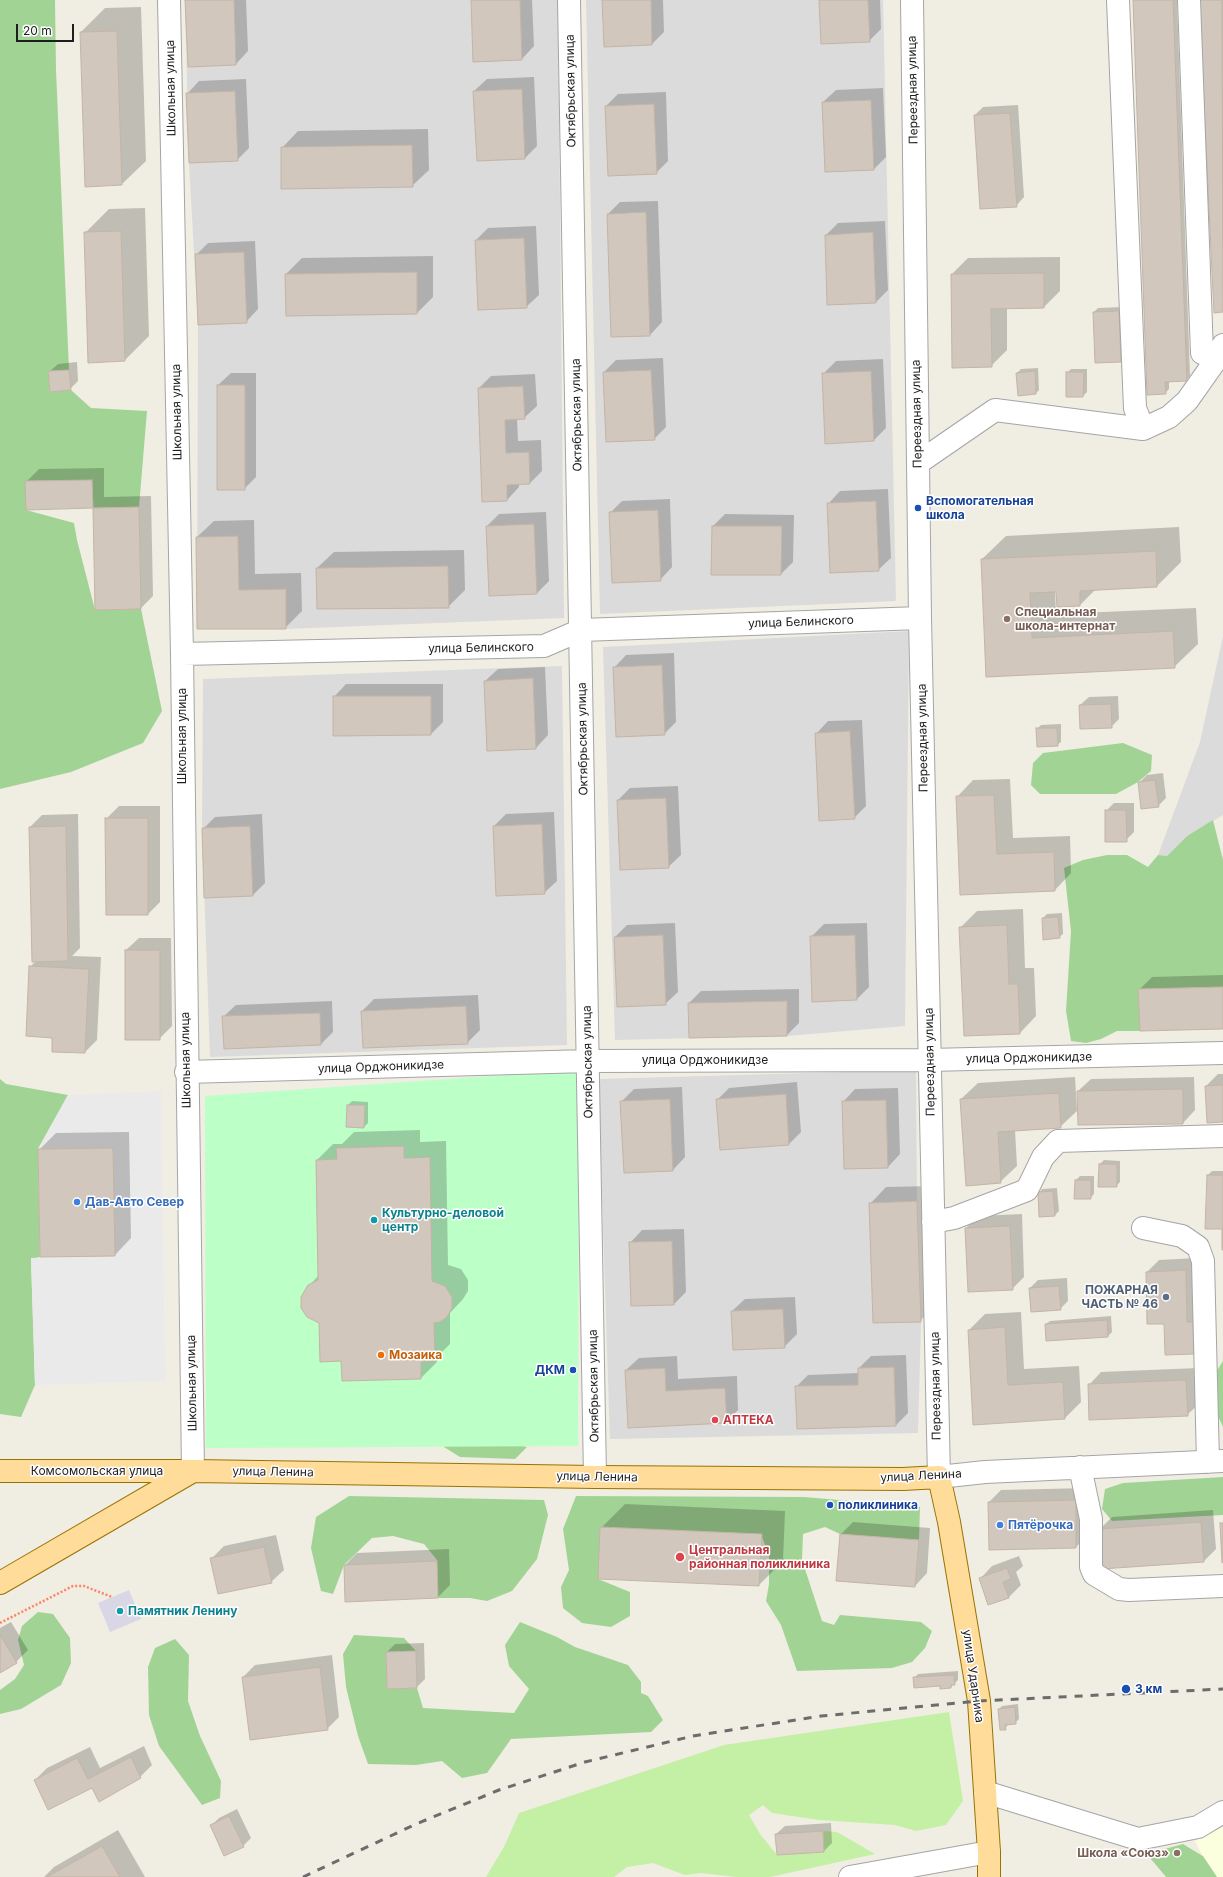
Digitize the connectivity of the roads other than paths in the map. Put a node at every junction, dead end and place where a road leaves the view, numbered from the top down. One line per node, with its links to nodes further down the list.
1 (169, 0): 11 (street, Школьная улица)
2 (569, 0): 10 (street, Октябрьская улица)
3 (912, 0): 8 (street, Переездная улица)
4 (1118, 0): 7 (street)
5 (1189, 0): 6 (street)
6 (1220, 351): 7 (street)
7 (1143, 429): 8 (street)
8 (918, 463): 9 (street, Переездная улица)
9 (920, 618): 10 (street, улица Белинского); 13 (street, Переездная улица)
10 (581, 630): 11 (street, улица Белинского); 14 (street, Октябрьская улица)
11 (182, 654): 15 (street, Школьная улица)
12 (1223, 1053): 13 (street, улица Орджоникидзе)
13 (929, 1060): 14 (street, улица Орджоникидзе); 17 (street, Переездная улица)
14 (588, 1061): 15 (street, улица Орджоникидзе); 23 (street, Октябрьская улица)
15 (186, 1072): 22 (street, Школьная улица)
16 (1223, 1136): 17 (street)
17 (933, 1222): 24 (street, Переездная улица)
18 (1143, 1228): 19 (street)
19 (1215, 1462): 20 (street, улица Ленина)
20 (1080, 1467): 24 (street, улица Ленина); 26 (street)
21 (0, 1471): 22 (main road, Комсомольская улица)
22 (193, 1471): 23 (main road, улица Ленина); 25 (main road)
23 (595, 1477): 24 (main road, улица Ленина)
24 (939, 1477): 27 (main road, улица Ударника)
25 (0, 1583)
26 (1223, 1586)
27 (985, 1792): 28 (street); 29 (main road, улица Ударника)
28 (1223, 1812)
29 (989, 1852): 30 (street); 31 (main road, улица Ударника)
30 (850, 1877)
31 (989, 1877)

